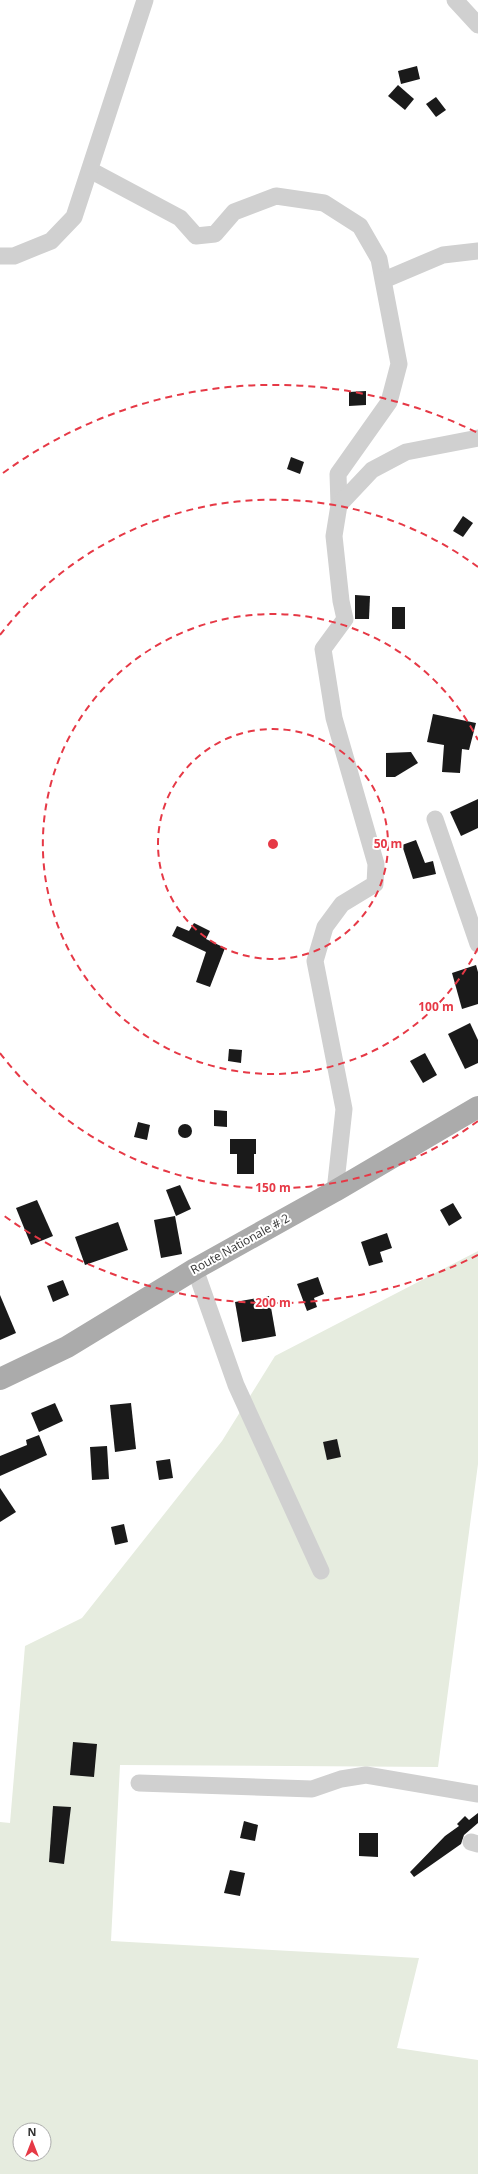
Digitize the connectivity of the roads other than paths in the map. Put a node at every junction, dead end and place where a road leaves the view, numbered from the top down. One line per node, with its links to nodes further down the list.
1 (145, 0): 4 (street)
2 (455, 0): 3 (street)
3 (478, 25)
4 (90, 170): 6 (street); 7 (street)
5 (478, 251): 7 (street)
6 (0, 256)
7 (384, 280): 9 (street)
8 (478, 438): 9 (street)
9 (339, 505): 13 (street)
10 (435, 819): 11 (street)
11 (478, 944)
12 (478, 1107): 13 (main road, Route Nationale # 2)
13 (335, 1191): 14 (main road, Route Nationale # 2)
14 (195, 1269): 15 (main road, Route Nationale # 2); 16 (street)
15 (0, 1379)
16 (321, 1571)
17 (140, 1783): 18 (street)
18 (478, 1794)

